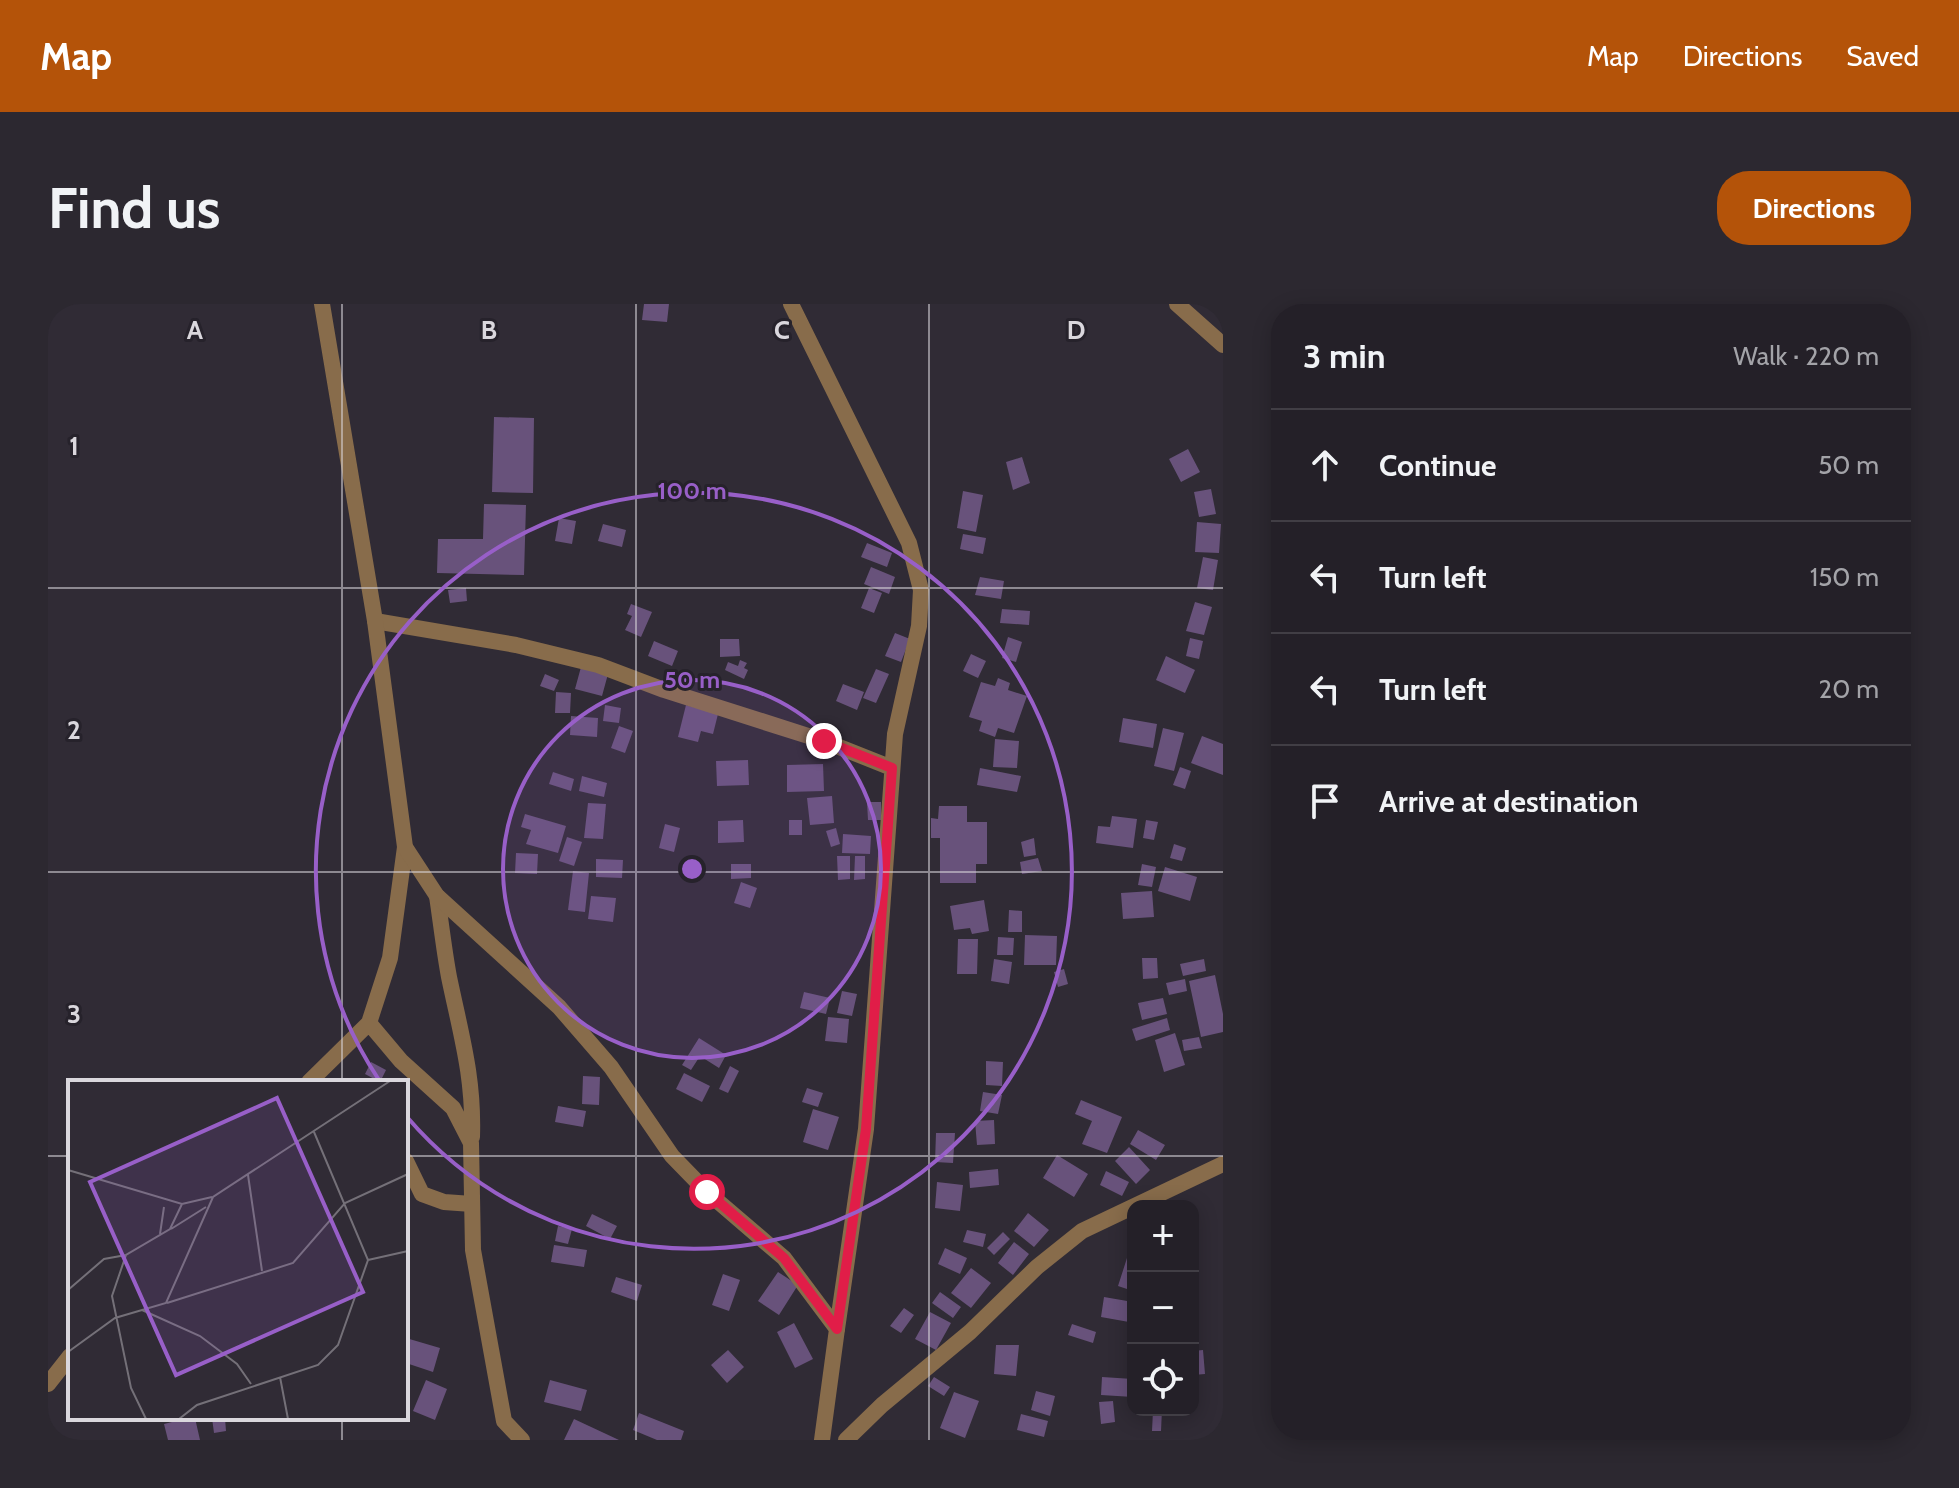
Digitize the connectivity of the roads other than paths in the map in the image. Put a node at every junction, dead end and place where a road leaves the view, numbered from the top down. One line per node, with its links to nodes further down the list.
1 (322, 304): 5 (street)
2 (791, 304): 6 (street)
3 (1177, 304): 4 (street)
4 (1223, 345)
5 (375, 621): 6 (street); 7 (street)
6 (892, 768): 15 (street)
7 (405, 847): 8 (street); 9 (street)
8 (437, 896): 11 (street); 15 (street)
9 (369, 1023): 10 (street); 11 (street)
10 (311, 1080)
11 (471, 1143): 14 (street)
12 (1223, 1164): 22 (street)
13 (408, 1165): 14 (street)
14 (472, 1204): 18 (street)
15 (837, 1329): 21 (street)
16 (68, 1359): 17 (street)
17 (48, 1384)
18 (504, 1421): 19 (street); 20 (street)
19 (497, 1440)
20 (522, 1440)
21 (822, 1440)
22 (846, 1440)

